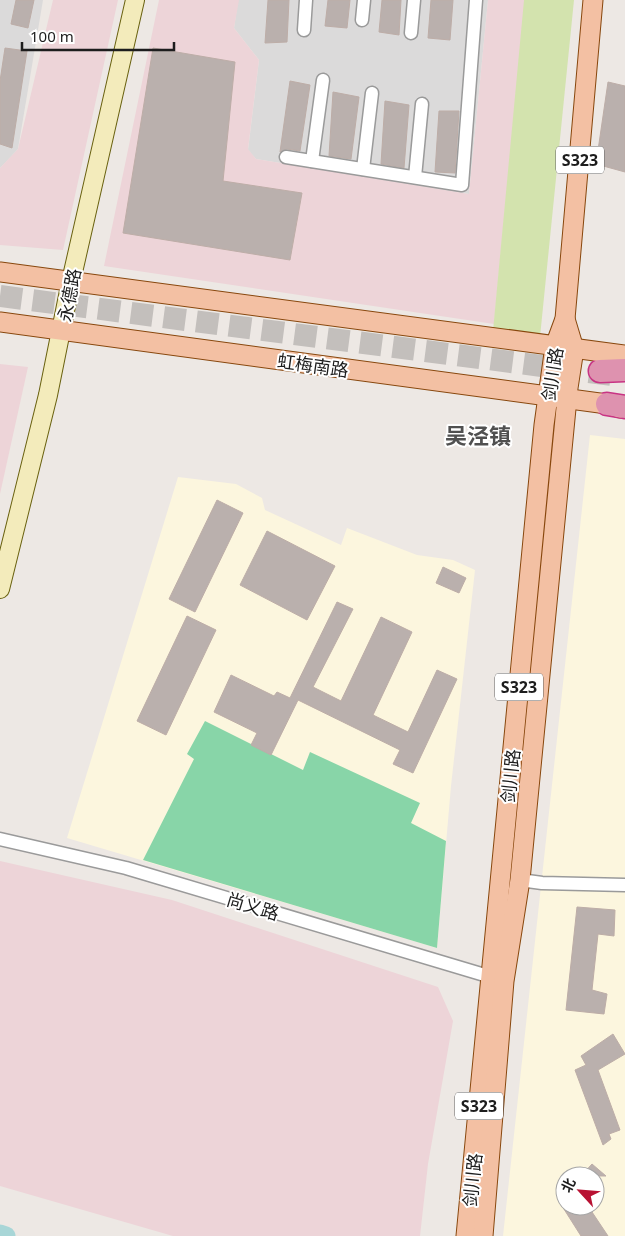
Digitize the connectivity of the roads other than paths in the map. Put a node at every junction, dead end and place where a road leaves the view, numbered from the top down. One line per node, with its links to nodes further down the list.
1 (135, 0): 18 (street, 永德路)
2 (306, 0): 8 (street)
3 (364, 0): 7 (street)
4 (414, 0): 9 (street)
5 (476, 0): 16 (street)
6 (593, 0): 19 (main road, 剑川路 / S323)
7 (362, 20)
8 (304, 30)
9 (410, 33)
10 (323, 80): 14 (street)
11 (372, 93): 15 (street)
12 (422, 104): 16 (street)
13 (286, 157): 14 (street)
14 (312, 161): 15 (street)
15 (363, 169): 16 (street)
16 (415, 177)
17 (0, 272): 18 (main road)
18 (71, 281): 21 (street, 永德路); 22 (main road)
19 (565, 319): 22 (main road, 剑川路 / S323); 23 (main road, 剑川路)
20 (0, 322): 21 (main road, 虹梅南路)
21 (62, 331): 27 (main road, 虹梅南路); 29 (street, 永德路)
22 (553, 355): 23 (main road); 27 (main road, 剑川路 / S323)
23 (573, 357): 24 (main road); 27 (main road, 剑川路)
24 (614, 360): 25 (highway); 26 (main road)
25 (625, 370)
26 (625, 374)
27 (558, 392): 28 (main road, 虹梅南路); 31 (main road, 剑川路); 33 (main road, 剑川路 / S323)
28 (621, 404)
29 (0, 589)
30 (0, 838): 33 (street, 尚义路)
31 (520, 880): 32 (street); 33 (main road, 剑川路)
32 (625, 885)
33 (498, 979): 34 (main road, 剑川路 / S323); 35 (main road, 剑川路)
34 (466, 1236)
35 (483, 1236)

